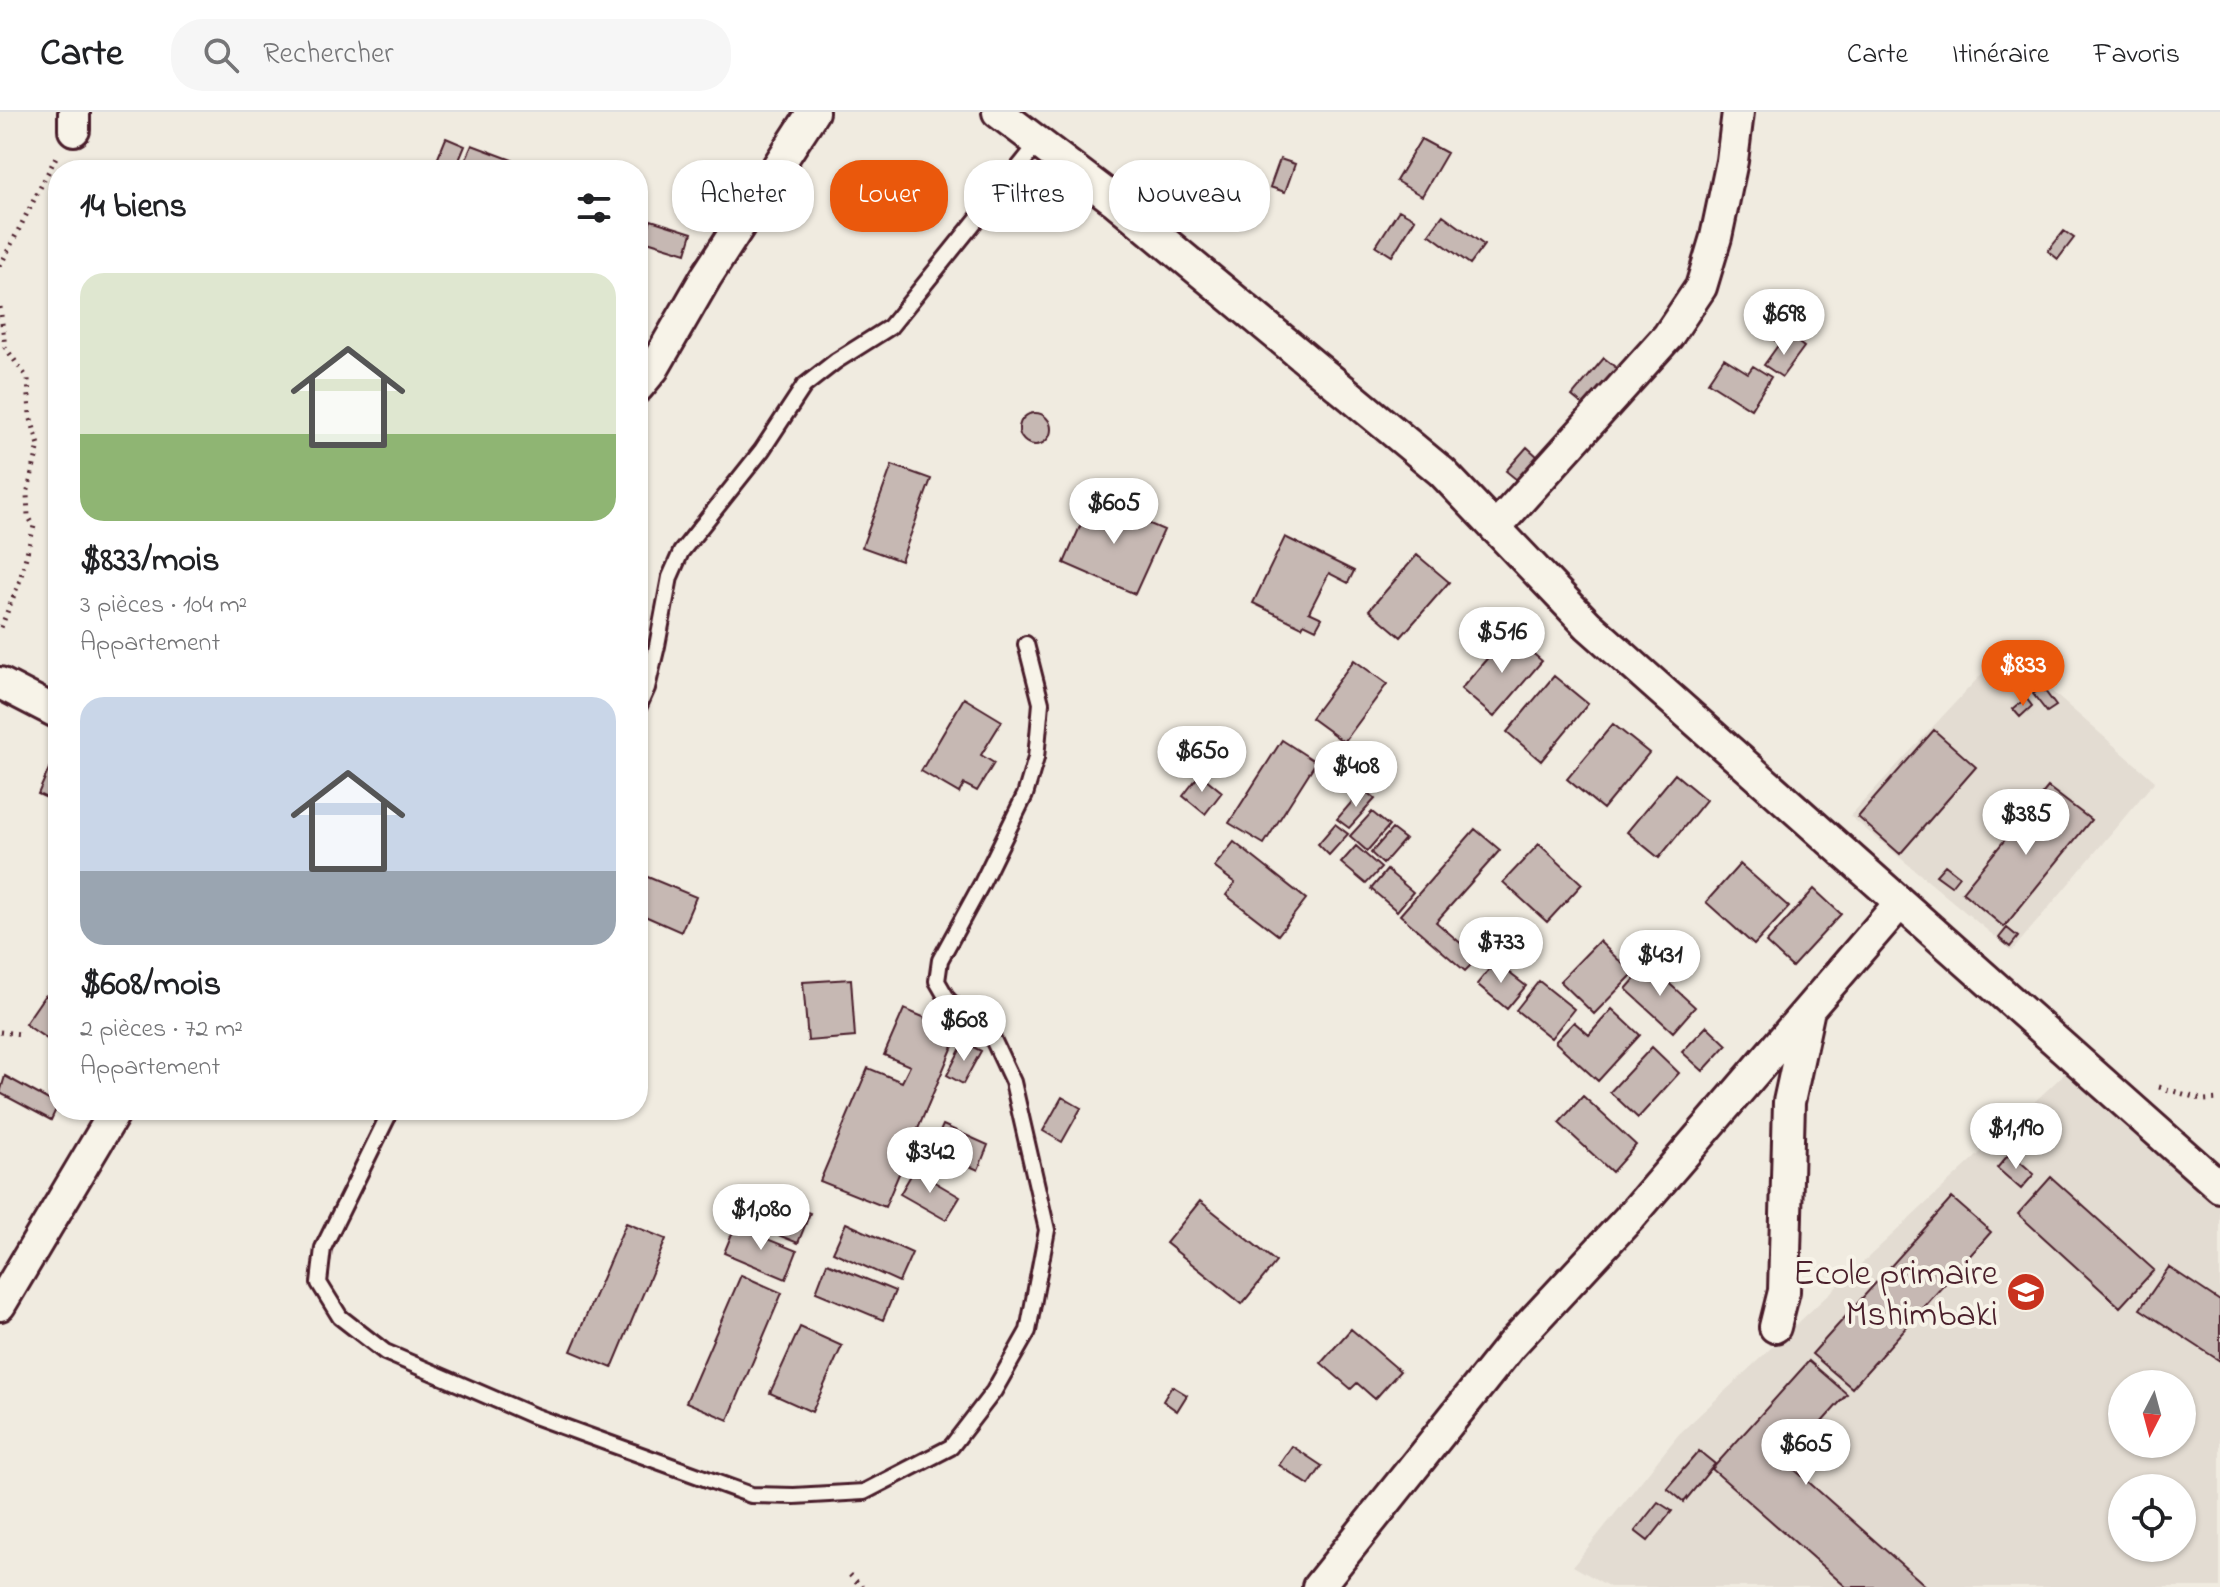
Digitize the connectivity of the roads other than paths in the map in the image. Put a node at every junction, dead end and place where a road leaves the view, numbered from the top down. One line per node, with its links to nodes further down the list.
1 (813, 112): 5 (street)
2 (998, 112): 4 (street)
3 (1738, 112): 6 (street)
4 (1039, 142): 6 (street); 9 (lane)
5 (648, 375)
6 (1495, 528): 11 (street)
7 (1026, 644): 14 (lane)
8 (0, 683): 10 (street)
9 (648, 684)
10 (48, 708)
11 (1900, 903): 12 (street); 15 (street)
12 (1809, 1008): 17 (street); 18 (street)
13 (110, 1120): 16 (street)
14 (386, 1120)
15 (2220, 1187)
16 (0, 1305)
17 (1775, 1327)
18 (1318, 1587)

